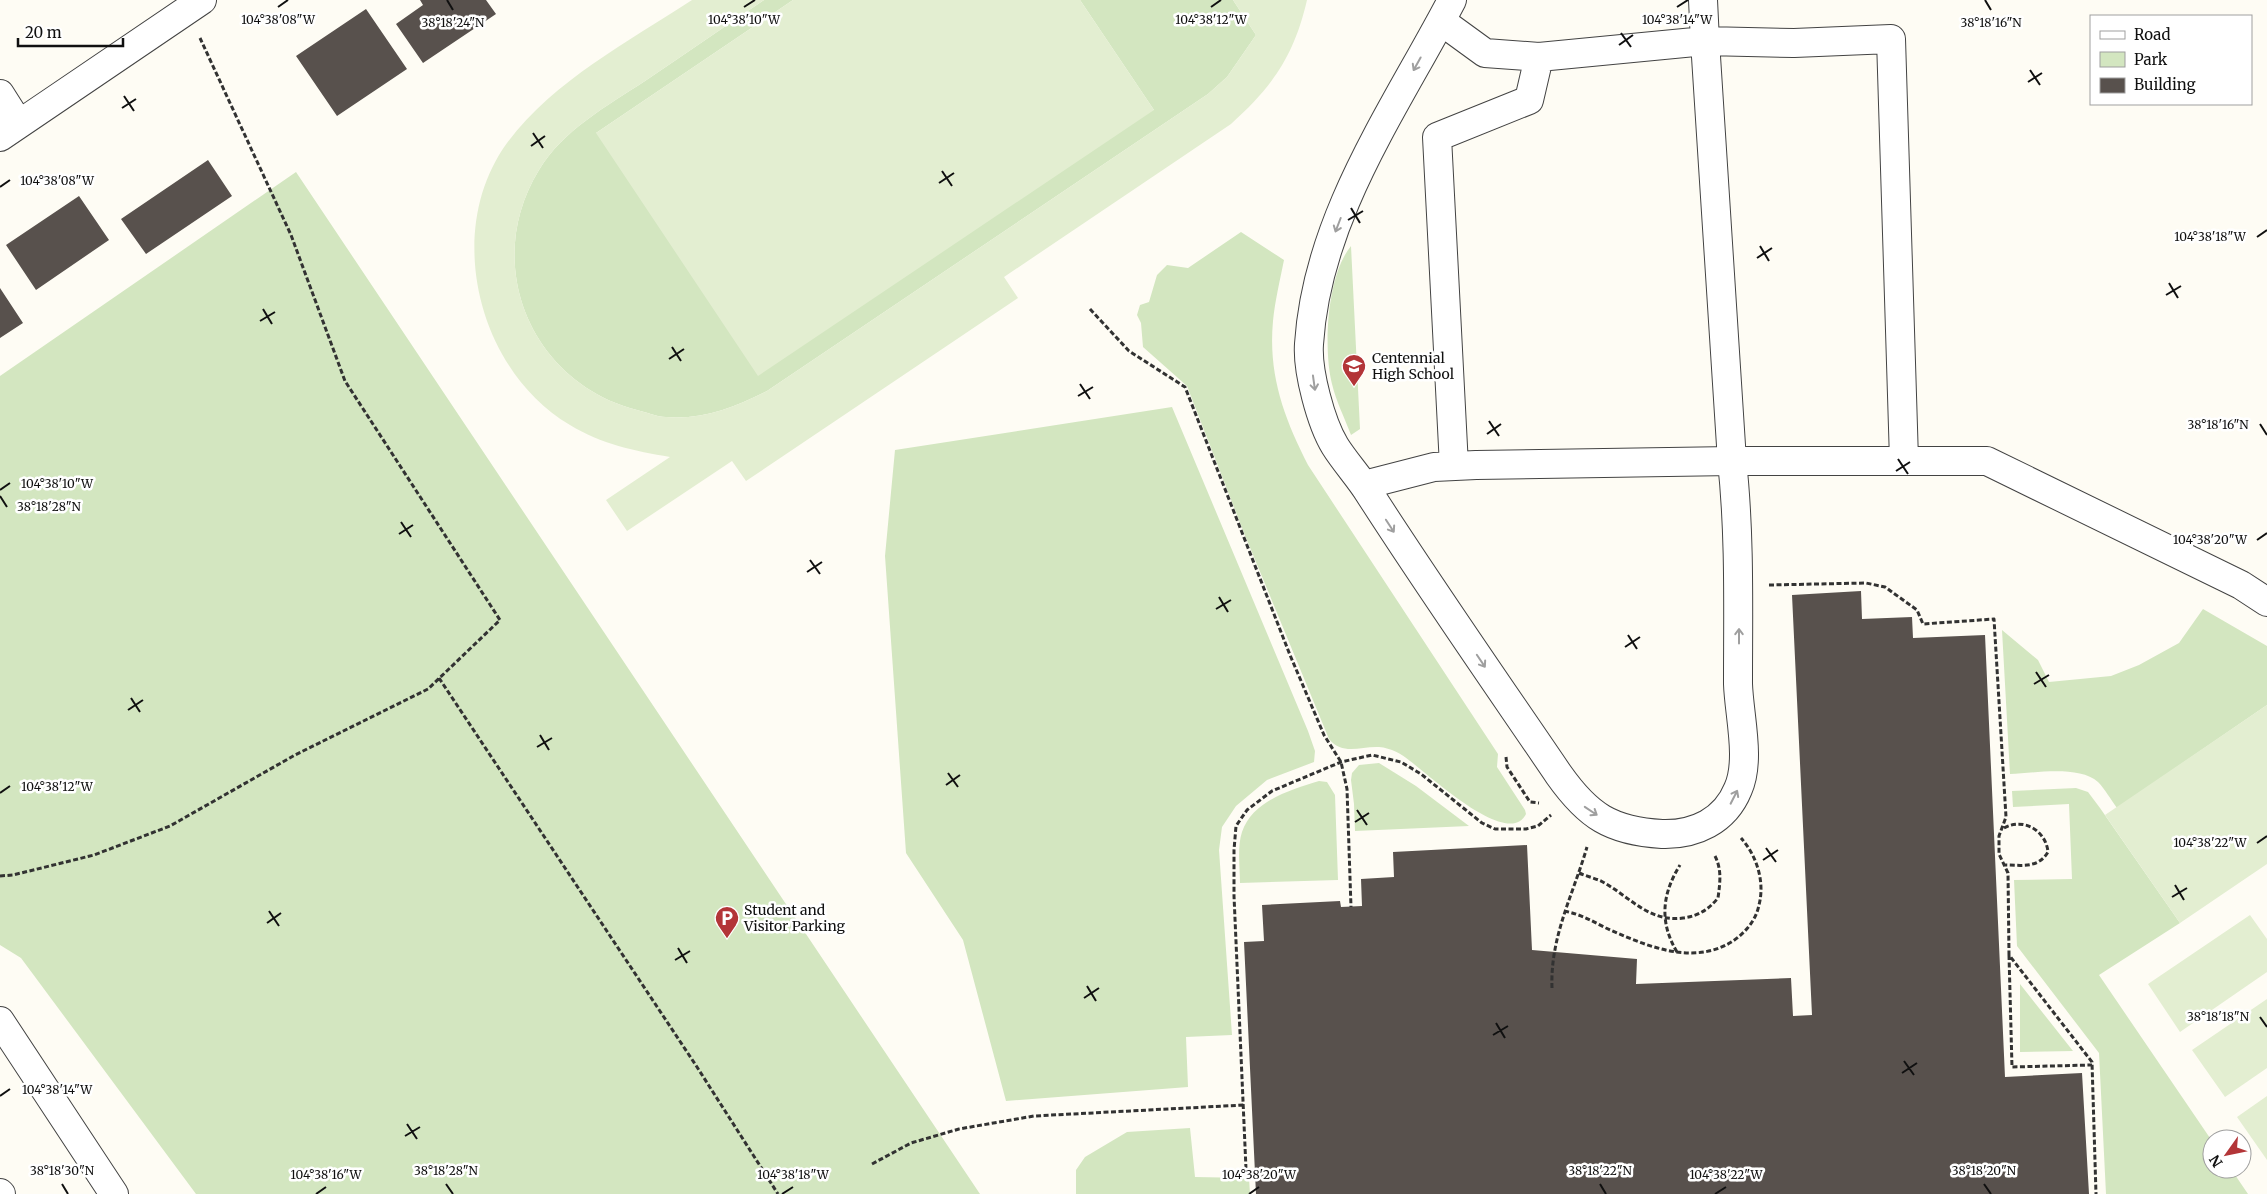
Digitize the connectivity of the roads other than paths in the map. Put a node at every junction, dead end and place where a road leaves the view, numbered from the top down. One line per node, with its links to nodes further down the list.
1 (1703, 0): 4 (street)
2 (195, 5): 7 (street)
3 (1446, 11): 5 (street); 11 (street, one-way to 11)
4 (1705, 41): 5 (street); 8 (street); 9 (street)
5 (1539, 57): 10 (street)
6 (0, 94): 7 (street)
7 (10, 130)
8 (1904, 460): 9 (street); 12 (street)
9 (1732, 461): 10 (street); 11 (street, one-way to 9)
10 (1454, 466): 11 (street)
11 (1364, 485)
12 (2267, 602)
13 (0, 1021): 14 (street)
14 (114, 1194)

